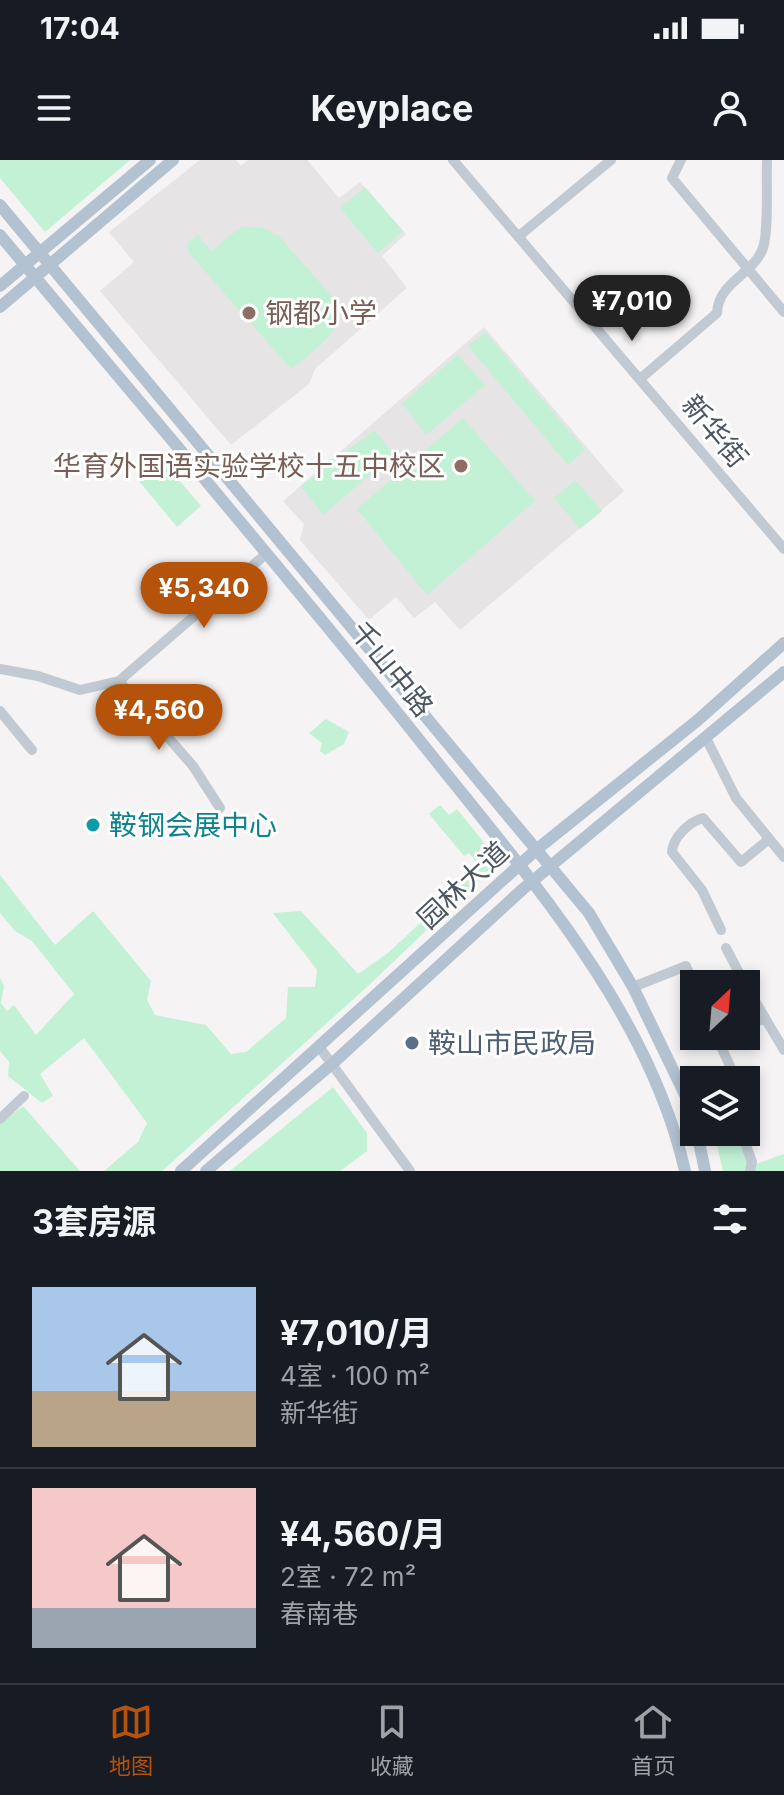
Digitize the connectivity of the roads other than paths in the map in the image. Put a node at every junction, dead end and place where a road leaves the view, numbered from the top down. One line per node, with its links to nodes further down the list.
1 (150, 160): 10 (main road)
2 (173, 160): 12 (main road)
3 (453, 160): 9 (street, 新华街)
4 (611, 160): 9 (street)
5 (681, 160): 13 (street)
6 (767, 160): 13 (street)
7 (0, 205): 10 (main road, 千山中路)
8 (0, 235): 11 (main road, 千山中路)
9 (519, 236): 18 (street, 新华街)
10 (39, 253): 11 (main road); 12 (main road, 千山中路)
11 (25, 265): 14 (main road, 千山中路); 15 (main road)
12 (50, 265): 14 (main road); 30 (main road, 千山中路)
13 (748, 268): 17 (street); 18 (street)
14 (35, 278): 16 (main road); 20 (main road, 千山中路)
15 (0, 286)
16 (0, 307)
17 (784, 312)
18 (640, 379): 19 (street, 新华街)
19 (784, 549)
20 (266, 554): 24 (street); 32 (main road, 千山中路)
21 (784, 643): 30 (main road, 园林大道)
22 (0, 669): 24 (street)
23 (784, 672): 26 (main road, 园林大道)
24 (119, 681): 28 (street)
25 (0, 711): 27 (street)
26 (706, 738): 29 (street); 33 (main road, 园林大道)
27 (32, 750)
28 (220, 808)
29 (769, 839): 31 (street); 35 (street)
30 (536, 850): 32 (main road, 园林大道); 33 (main road, 千山中路)
31 (784, 857)
32 (519, 866): 34 (main road, 千山中路); 43 (main road, 园林大道)
33 (550, 866): 34 (main road, 园林大道); 39 (main road, 千山中路)
34 (531, 882): 45 (main road, 园林大道); 54 (main road, 千山中路)
35 (721, 930)
36 (726, 948): 38 (street)
37 (688, 970): 39 (street)
38 (737, 970)
39 (633, 987): 46 (main road, 千山中路)
40 (760, 1013): 41 (street)
41 (763, 1019): 42 (street); 44 (street)
42 (760, 1020)
43 (320, 1048): 45 (street); 51 (main road, 园林大道)
44 (784, 1050)
45 (333, 1063): 52 (main road, 园林大道); 53 (street)
46 (680, 1084)
47 (24, 1096): 48 (street)
48 (0, 1119)
49 (700, 1146): 55 (main road)
50 (746, 1146): 56 (street)
51 (181, 1171)
52 (206, 1171)
53 (410, 1171)
54 (685, 1171)
55 (705, 1171)
56 (750, 1171)

